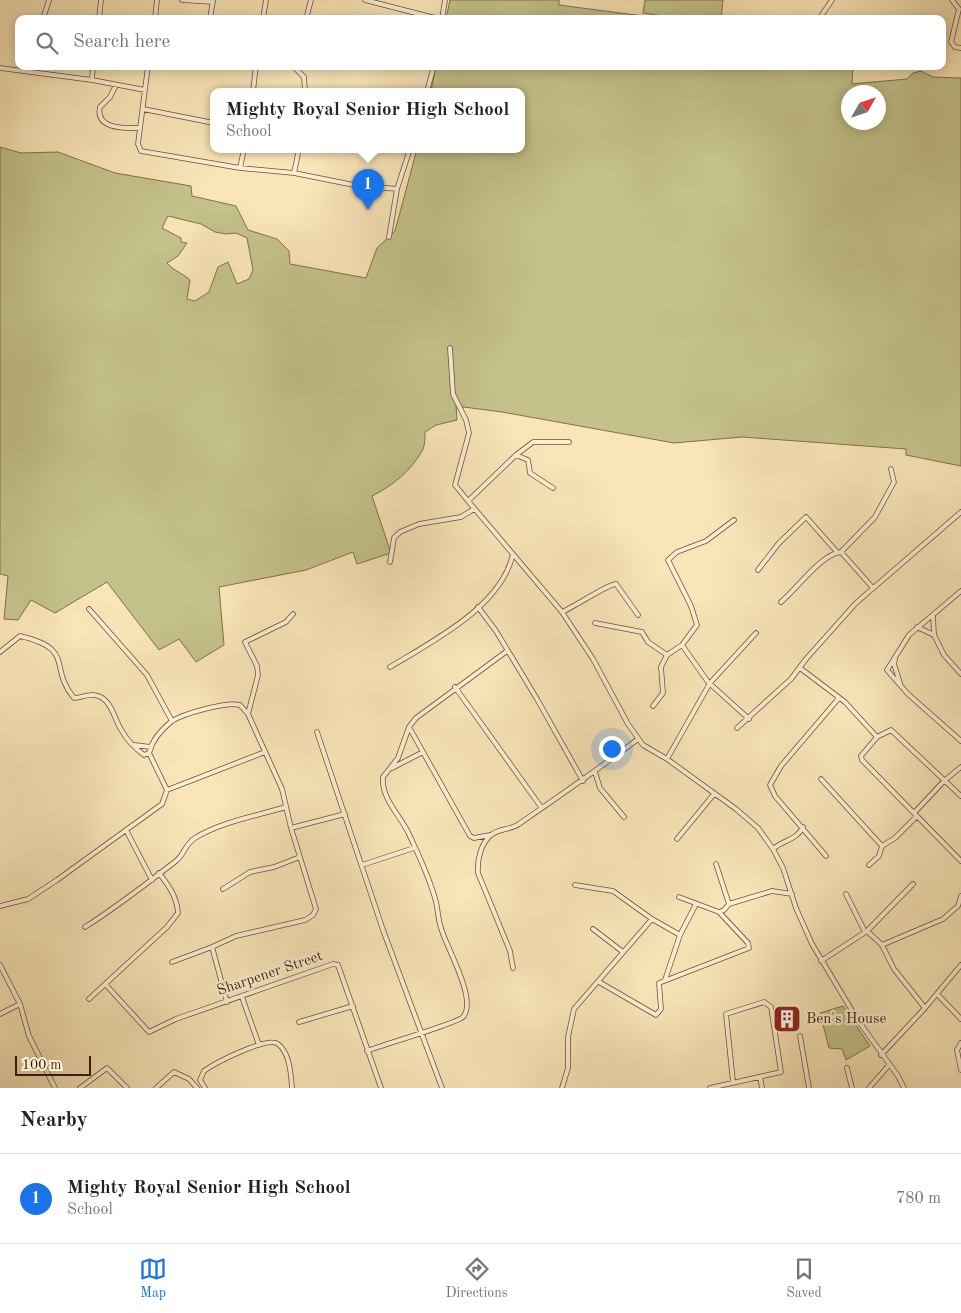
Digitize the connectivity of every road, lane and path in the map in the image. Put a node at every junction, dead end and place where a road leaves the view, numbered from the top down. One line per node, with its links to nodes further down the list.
1 (48, 0): 12 (street)
2 (101, 0): 13 (street)
3 (158, 0): 14 (street)
4 (182, 0): 11 (street)
5 (266, 0): 16 (street)
6 (311, 0): 17 (street)
7 (365, 0): 18 (street)
8 (445, 0): 19 (street)
9 (832, 0): 20 (street)
10 (952, 0): 21 (street)
11 (213, 1): 15 (street)
12 (44, 15)
13 (99, 15)
14 (156, 15)
15 (211, 15)
16 (264, 15)
17 (307, 15)
18 (424, 15)
19 (441, 15)
20 (822, 15)
21 (961, 48)
22 (0, 68): 23 (street)
23 (15, 68)
24 (32, 70): 30 (street)
25 (93, 70): 30 (street)
26 (148, 70): 35 (street)
27 (256, 70): 32 (street)
28 (297, 70): 33 (street)
29 (433, 70): 34 (street)
30 (92, 80): 31 (street)
31 (116, 85): 35 (street); 38 (street)
32 (253, 88)
33 (305, 88)
34 (428, 88)
35 (146, 90): 36 (street)
36 (143, 109): 37 (street); 38 (street)
37 (210, 121)
38 (140, 128): 42 (street)
39 (243, 153): 42 (street)
40 (298, 153): 43 (street)
41 (409, 153): 44 (street)
42 (240, 168): 43 (street)
43 (294, 174): 44 (street)
44 (397, 189): 45 (street)
45 (389, 237)
46 (450, 348): 51 (street)
47 (569, 442): 48 (street)
48 (516, 455): 50 (street); 51 (street)
49 (891, 469): 55 (street)
50 (553, 488)
51 (468, 501): 52 (street)
52 (474, 509): 56 (street); 57 (street)
53 (961, 512): 59 (street)
54 (734, 520): 72 (street)
55 (839, 552): 58 (street); 59 (street); 61 (street)
56 (513, 554): 62 (street); 64 (street)
57 (390, 562)
58 (758, 570)
59 (873, 588): 78 (street)
60 (961, 591): 67 (street)
61 (781, 602)
62 (478, 607): 73 (street); 77 (street)
63 (89, 609): 87 (street)
64 (562, 612): 66 (street); 92 (street)
65 (294, 614): 85 (street)
66 (638, 615)
67 (933, 615): 69 (street); 71 (street)
68 (595, 623): 76 (street)
69 (917, 627): 71 (street); 75 (street)
70 (756, 633): 80 (street)
71 (934, 635): 79 (street)
72 (682, 645): 76 (street); 80 (street)
73 (506, 651): 81 (street); 105 (street)
74 (0, 652): 94 (street)
75 (896, 654): 82 (street); 82 (street)
76 (667, 655): 84 (street)
77 (390, 667)
78 (800, 668): 83 (street); 86 (street)
79 (961, 674)
80 (710, 683): 86 (street); 99 (street)
81 (455, 687): 88 (street); 112 (street)
82 (901, 687): 93 (street)
83 (839, 698): 91 (street); 116 (street)
84 (653, 706)
85 (248, 714): 87 (street); 96 (street)
86 (749, 719): 89 (street)
87 (172, 721): 95 (street)
88 (409, 727): 97 (street); 101 (street)
89 (737, 728)
90 (318, 732): 113 (street)
91 (877, 737): 106 (street); 114 (street)
92 (638, 739): 99 (street); 102 (street)
93 (961, 741)
94 (134, 745): 95 (street); 98 (street)
95 (151, 747): 98 (street)
96 (265, 752): 108 (street); 111 (street)
97 (423, 752): 101 (street); 119 (street)
98 (149, 753): 108 (street)
99 (666, 759): 109 (street)
100 (961, 767): 106 (street)
101 (392, 768): 122 (street)
102 (595, 772): 103 (street); 107 (street)
103 (587, 777): 105 (street); 107 (street)
104 (821, 779): 121 (street)
105 (583, 781): 112 (street)
106 (944, 781): 110 (street); 114 (street)
107 (597, 782): 115 (street)
108 (167, 790): 118 (street)
109 (714, 794): 120 (street); 123 (street)
110 (961, 796)
111 (286, 807): 117 (street); 130 (street)
112 (541, 807): 119 (street)
113 (345, 814): 117 (street); 128 (street)
114 (916, 814): 121 (street); 126 (street)
115 (624, 817)
116 (803, 827): 123 (street); 124 (street)
117 (291, 828): 125 (street)
118 (126, 830): 131 (street); 141 (street)
119 (490, 835): 155 (street)
120 (676, 839)
121 (882, 846): 129 (street)
122 (414, 848): 128 (street); 169 (street)
123 (773, 849): 135 (street)
124 (826, 856)
125 (300, 857): 134 (street); 149 (street)
126 (961, 861)
127 (716, 864): 140 (street)
128 (362, 865): 169 (street)
129 (869, 865)
130 (159, 873): 131 (street); 158 (street)
131 (152, 880): 144 (street)
132 (913, 884): 146 (street)
133 (575, 885): 143 (street)
134 (223, 889)
135 (792, 894): 140 (street); 151 (street)
136 (846, 894): 146 (street)
137 (961, 896): 148 (street)
138 (679, 897): 139 (street)
139 (696, 904): 142 (street); 147 (street)
140 (729, 904): 142 (street)
141 (0, 906)
142 (719, 912): 156 (street)
143 (652, 919): 147 (street); 150 (street)
144 (85, 926)
145 (592, 929): 150 (street)
146 (866, 931): 148 (street); 151 (street)
147 (680, 935): 156 (street)
148 (882, 945): 165 (street)
149 (212, 948): 152 (street); 162 (street)
150 (623, 952): 157 (street)
151 (821, 961): 174 (street)
152 (172, 962)
153 (0, 965): 163 (street)
154 (961, 965): 159 (street)
155 (513, 968)
156 (665, 980): 157 (street)
157 (599, 982): 189 (street)
158 (106, 985): 161 (street); 162 (street, Sharpener Street)
159 (937, 994): 165 (street); 167 (street)
160 (242, 997): 162 (street, Sharpener Street); 164 (street, Sharpener Street); 172 (street)
161 (89, 999)
162 (227, 1002)
163 (20, 1004): 166 (street); 181 (street)
164 (353, 1006): 168 (street); 173 (street, Sharpener Street)
165 (925, 1008): 174 (street)
166 (0, 1014)
167 (961, 1019)
168 (299, 1022)
169 (422, 1031): 173 (street); 188 (street)
170 (800, 1036): 192 (street)
171 (961, 1043): 177 (street)
172 (259, 1045): 186 (street); 187 (street)
173 (367, 1050): 180 (street, Sharpener Street)
174 (881, 1055): 175 (street)
175 (889, 1065): 194 (street); 195 (street)
176 (847, 1068): 193 (street)
177 (961, 1070)
178 (760, 1077): 179 (street); 179 (street); 191 (street)
179 (733, 1082): 190 (street)
180 (380, 1087)
181 (55, 1088)
182 (80, 1088): 183 (street)
183 (127, 1088)
184 (156, 1088): 185 (street)
185 (197, 1088)
186 (205, 1088)
187 (292, 1088)
188 (442, 1088)
189 (562, 1088)
190 (710, 1088)
191 (762, 1088)
192 (809, 1088)
193 (852, 1088)
194 (869, 1088)
195 (904, 1088)

